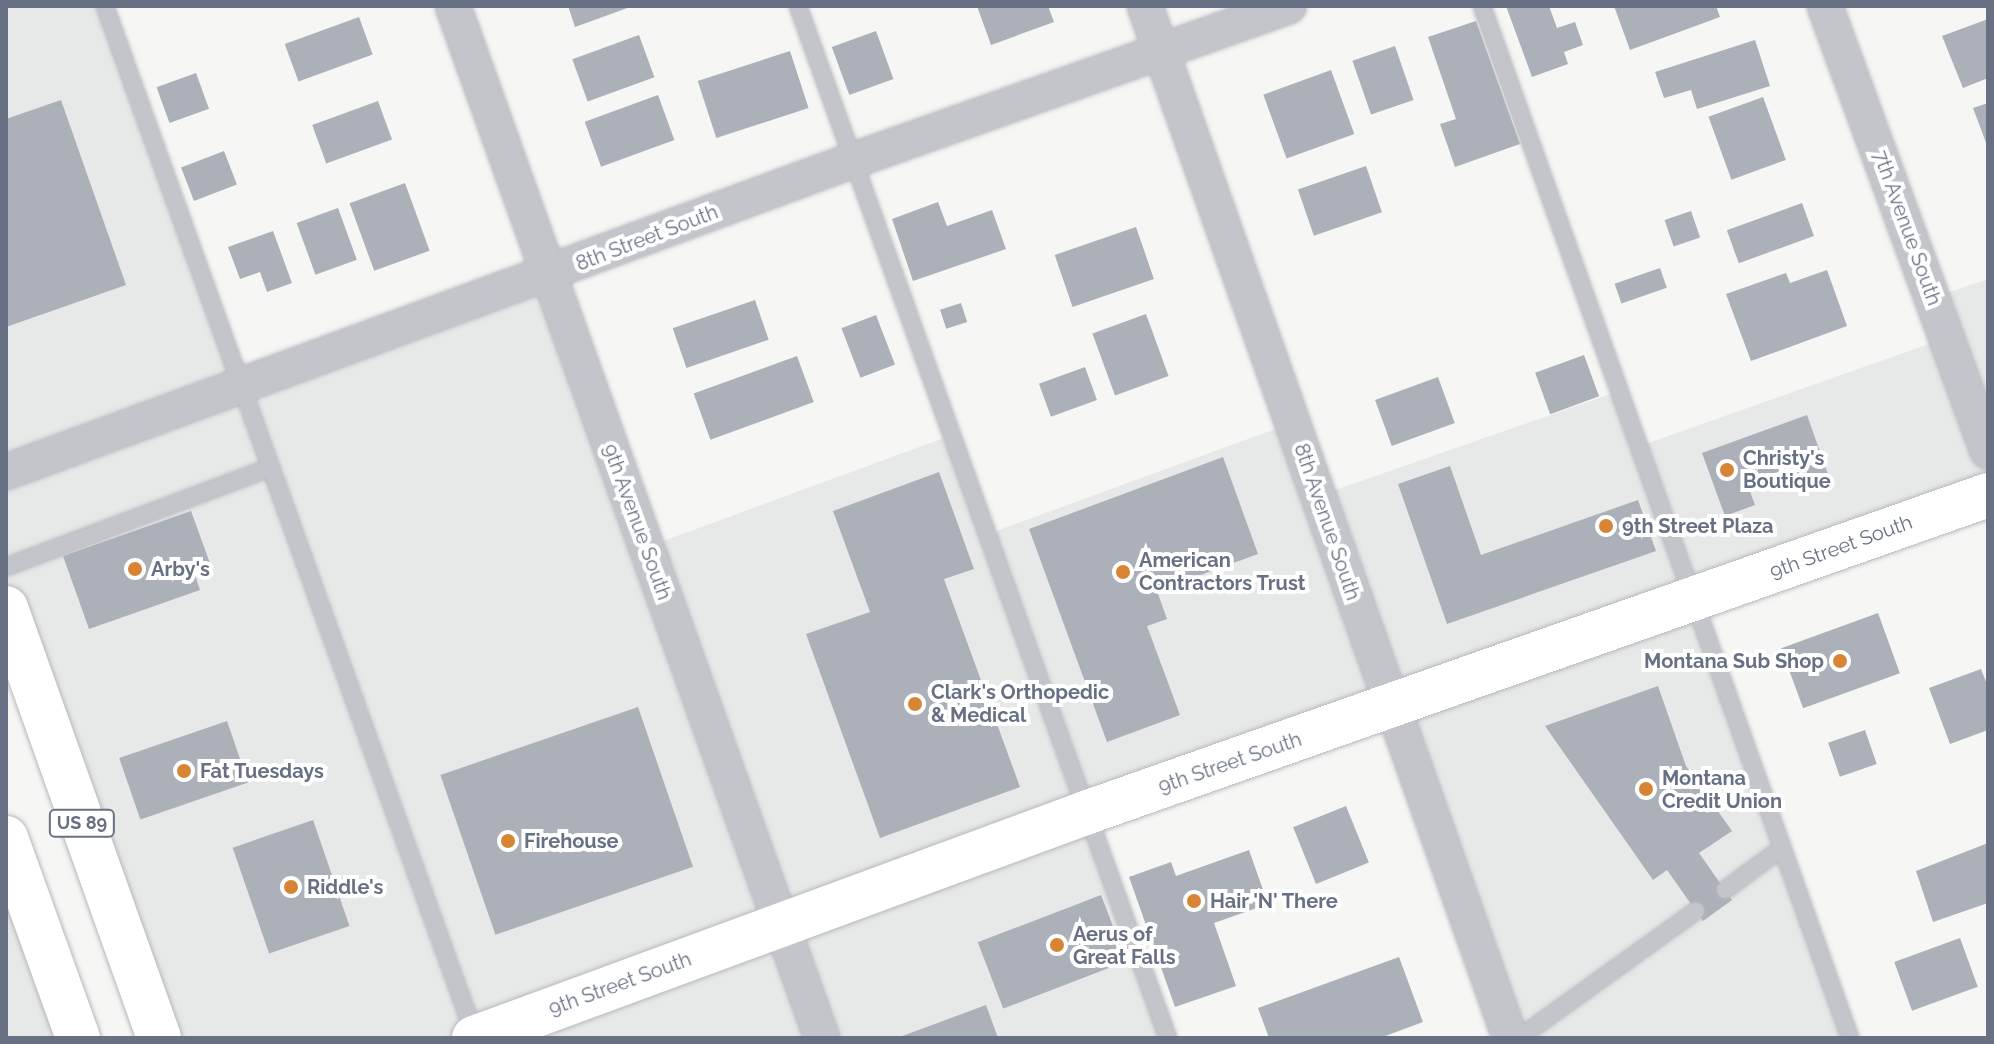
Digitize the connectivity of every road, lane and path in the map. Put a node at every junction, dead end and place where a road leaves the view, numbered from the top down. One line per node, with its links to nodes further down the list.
1 (105, 6): 11 (lane)
2 (453, 6): 10 (street, 9th Avenue South)
3 (798, 6): 9 (lane)
4 (1145, 6): 8 (street, 8th Avenue South)
5 (1289, 6): 8 (street, 8th Street South)
6 (1482, 6): 17 (lane)
7 (1825, 6): 12 (street, 7th Avenue South)
8 (1161, 52): 9 (street, 8th Street South); 19 (street, 8th Avenue South)
9 (854, 160): 10 (street, 8th Street South); 20 (lane)
10 (549, 275): 11 (street, 8th Street South); 25 (street, 9th Avenue South)
11 (240, 387): 13 (lane); 14 (street, 8th Street South)
12 (1988, 451)
13 (269, 468): 16 (lane); 28 (lane)
14 (6, 472)
15 (1988, 495): 17 (main road, 9th Street South)
16 (6, 567)
17 (1694, 600): 19 (main road, 9th Street South); 22 (lane)
18 (6, 608): 27 (main road, US 89)
19 (1392, 708): 20 (main road, 9th Street South); 31 (street, 8th Avenue South)
20 (1088, 812): 25 (main road, 9th Street South); 30 (lane)
21 (6, 838): 26 (main road)
22 (1782, 848): 23 (lane); 33 (lane)
23 (1725, 890)
24 (1696, 911): 32 (lane)
25 (781, 924): 28 (main road, 9th Street South); 29 (street, 9th Avenue South)
26 (78, 1038)
27 (159, 1038)
28 (475, 1038)
29 (822, 1038)
30 (1168, 1038)
31 (1510, 1038)
32 (1519, 1038)
33 (1850, 1038)

